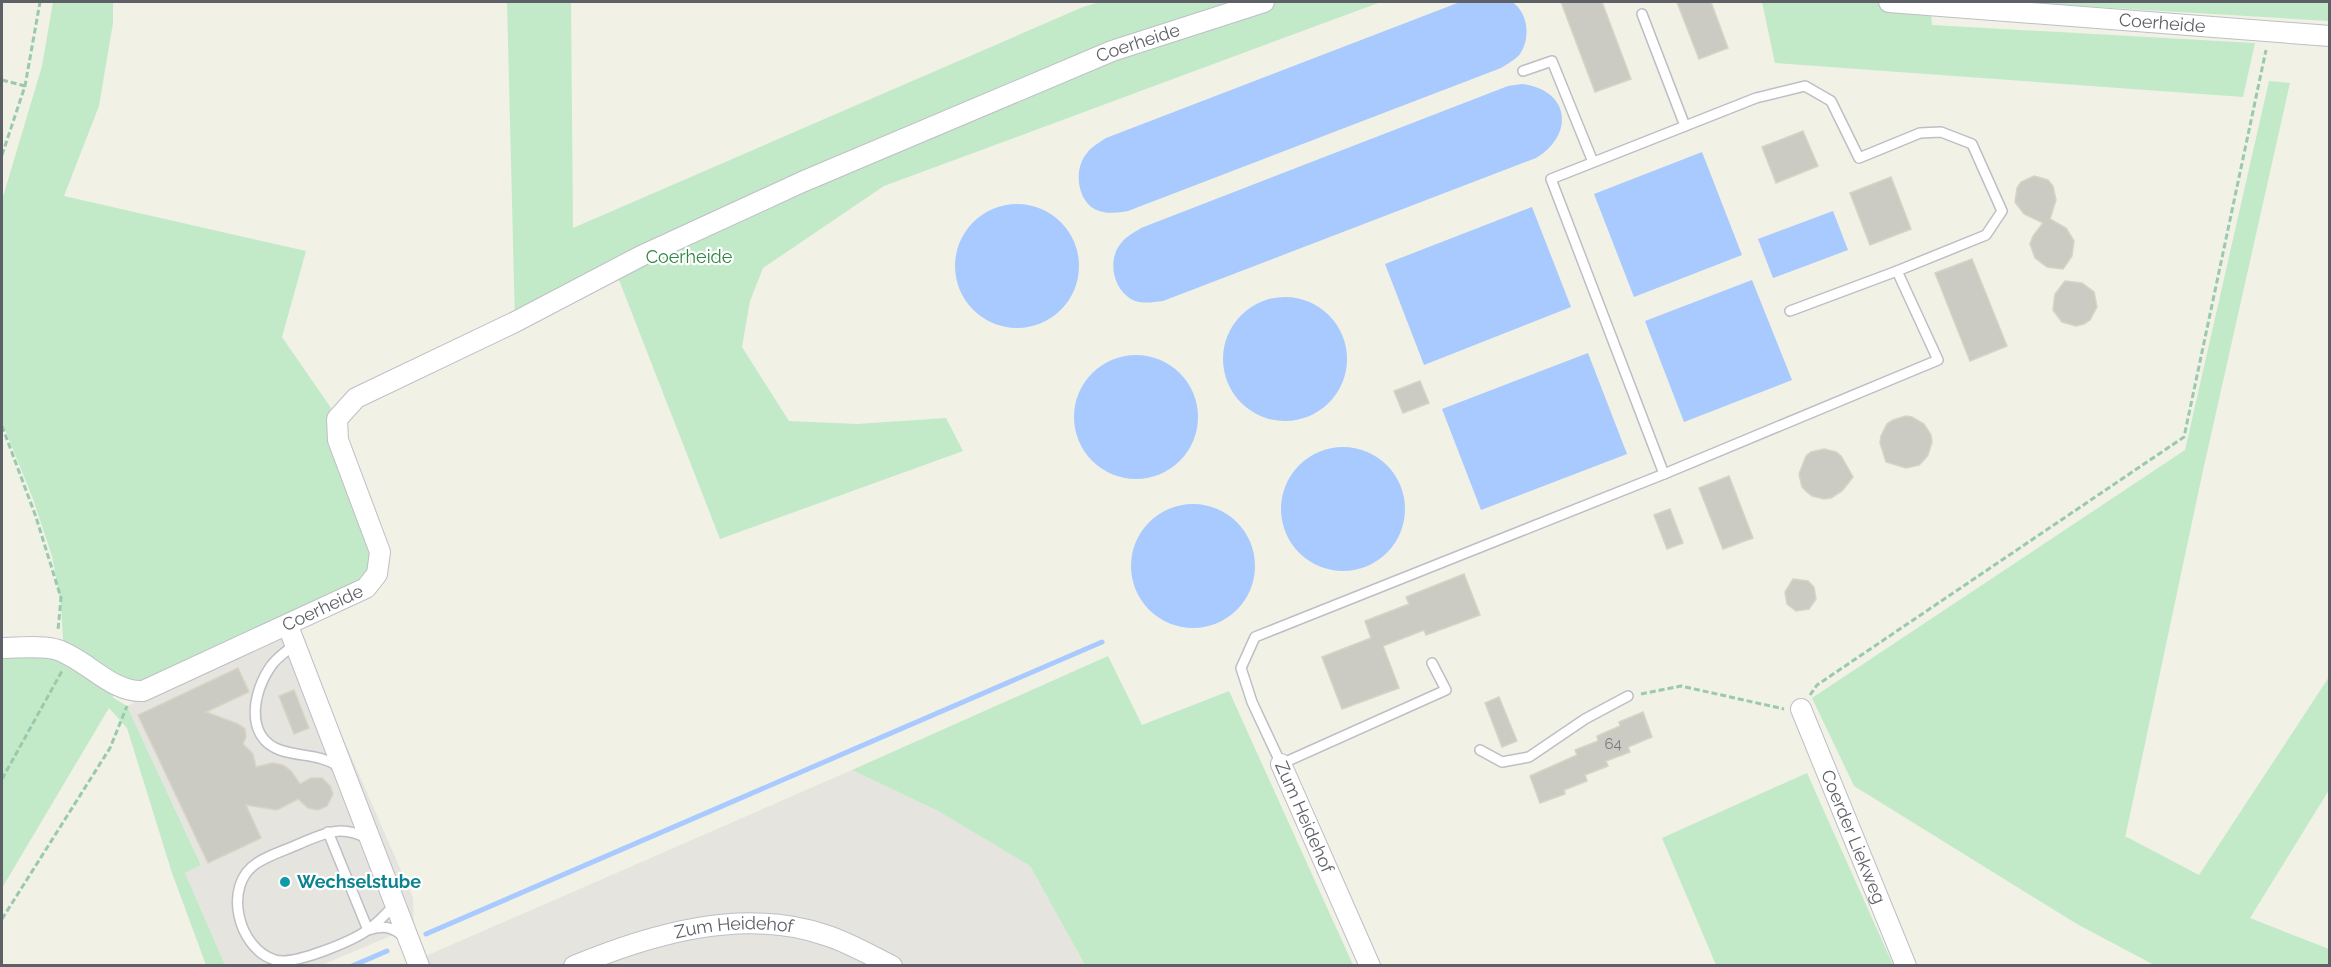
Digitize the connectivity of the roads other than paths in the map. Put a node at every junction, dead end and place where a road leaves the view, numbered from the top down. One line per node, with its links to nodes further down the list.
1 (1264, 2): 11 (street, Coerheide)
2 (1889, 2): 4 (street, Coerheide)
3 (1642, 14): 6 (lane)
4 (2330, 36)
5 (1523, 70): 7 (lane)
6 (1685, 126): 7 (lane); 8 (lane)
7 (1593, 162): 10 (lane)
8 (1897, 271): 9 (lane); 10 (lane)
9 (1790, 311)
10 (1664, 474): 17 (lane)
11 (291, 635): 12 (street, Coerheide); 18 (street); 18 (lane)
12 (2, 648)
13 (1432, 663): 17 (lane, Zum Heidehof)
14 (1628, 696): 16 (lane)
15 (1801, 709): 27 (street, Coerder Liekweg)
16 (1480, 750)
17 (1281, 764): 26 (street, Zum Heidehof)
18 (342, 768): 20 (street)
19 (328, 832): 20 (lane); 22 (lane); 22 (lane)
20 (370, 840): 21 (street)
21 (395, 903): 22 (lane); 23 (street)
22 (368, 930): 23 (lane)
23 (418, 960)
24 (574, 966): 25 (street, Zum Heidehof)
25 (892, 966)
26 (1370, 966)
27 (1906, 966)

